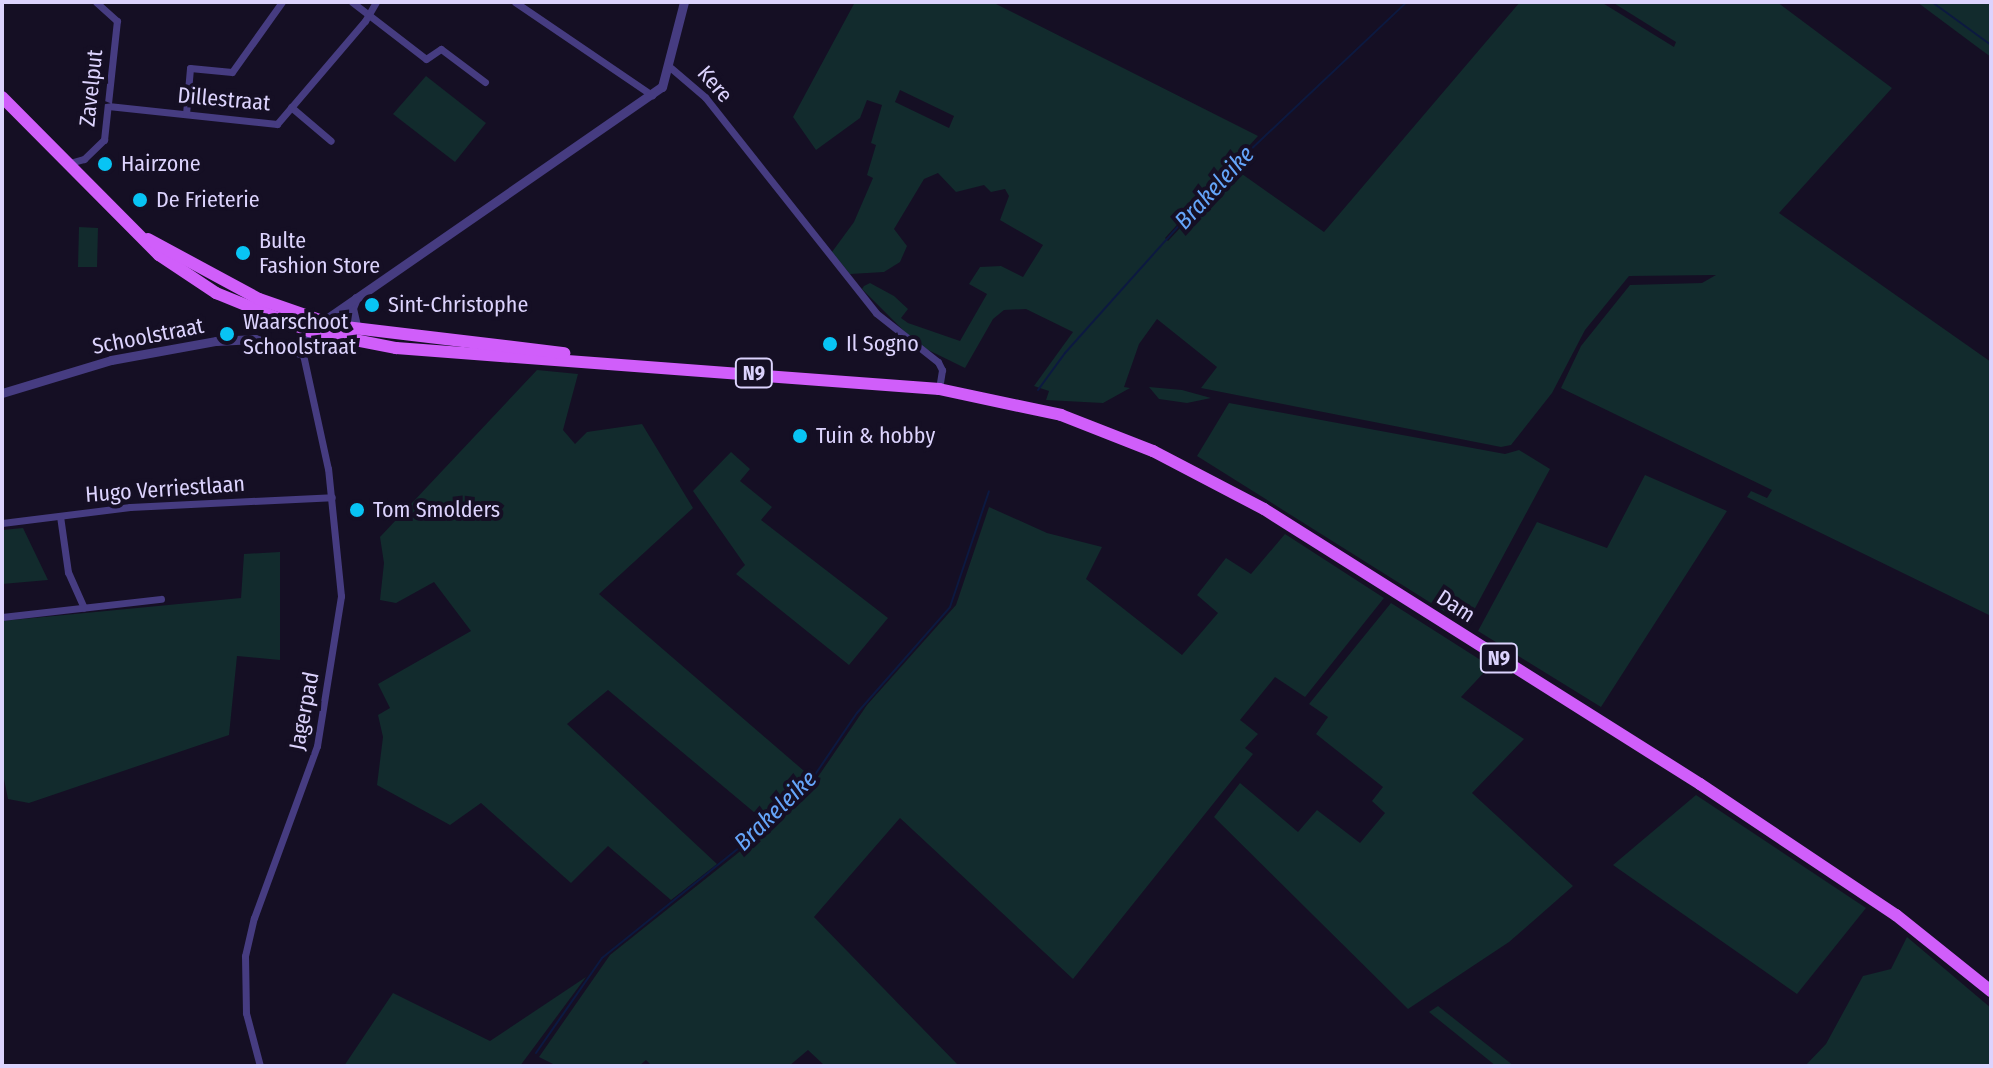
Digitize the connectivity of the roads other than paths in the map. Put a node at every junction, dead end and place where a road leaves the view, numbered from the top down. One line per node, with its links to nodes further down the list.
1 (96, 2): 12 (street, Zavelput)
2 (282, 2): 14 (street)
3 (352, 2): 7 (street)
4 (376, 2): 7 (street, Dillestraat)
5 (515, 2): 10 (street)
6 (684, 2): 8 (street)
7 (367, 14): 9 (street); 13 (street, Dillestraat)
8 (671, 68): 10 (street, Kere); 24 (street, Kere)
9 (485, 82)
10 (652, 95): 18 (street, Kere)
11 (3, 99): 16 (main road, N9)
12 (108, 106): 14 (street, Dillestraat); 16 (street, Zavelput)
13 (291, 107): 14 (street, Dillestraat); 15 (street)
14 (186, 114)
15 (331, 141)
16 (65, 164): 17 (main road, N9)
17 (145, 238): 19 (main road, N9); 21 (main road, N9)
18 (357, 297): 19 (street, Kere); 20 (street)
19 (326, 329): 20 (main road, N9); 21 (main road, N9); 22 (main road, N9); 23 (street)
20 (357, 330): 22 (main road, N9)
21 (309, 331): 23 (street)
22 (440, 346): 24 (main road, N9)
23 (303, 354): 25 (street, Schoolstraat); 26 (street, Jagerpad)
24 (939, 389): 32 (main road, Dam / N9)
25 (2, 393)
26 (332, 497): 27 (street, Hugo Verriestlaan); 33 (street, Jagerpad)
27 (60, 516): 28 (street, Hugo Verriestlaan); 30 (street)
28 (2, 523)
29 (161, 599): 30 (street)
30 (84, 608): 31 (street)
31 (2, 617)
32 (1991, 991)
33 (260, 1066)

